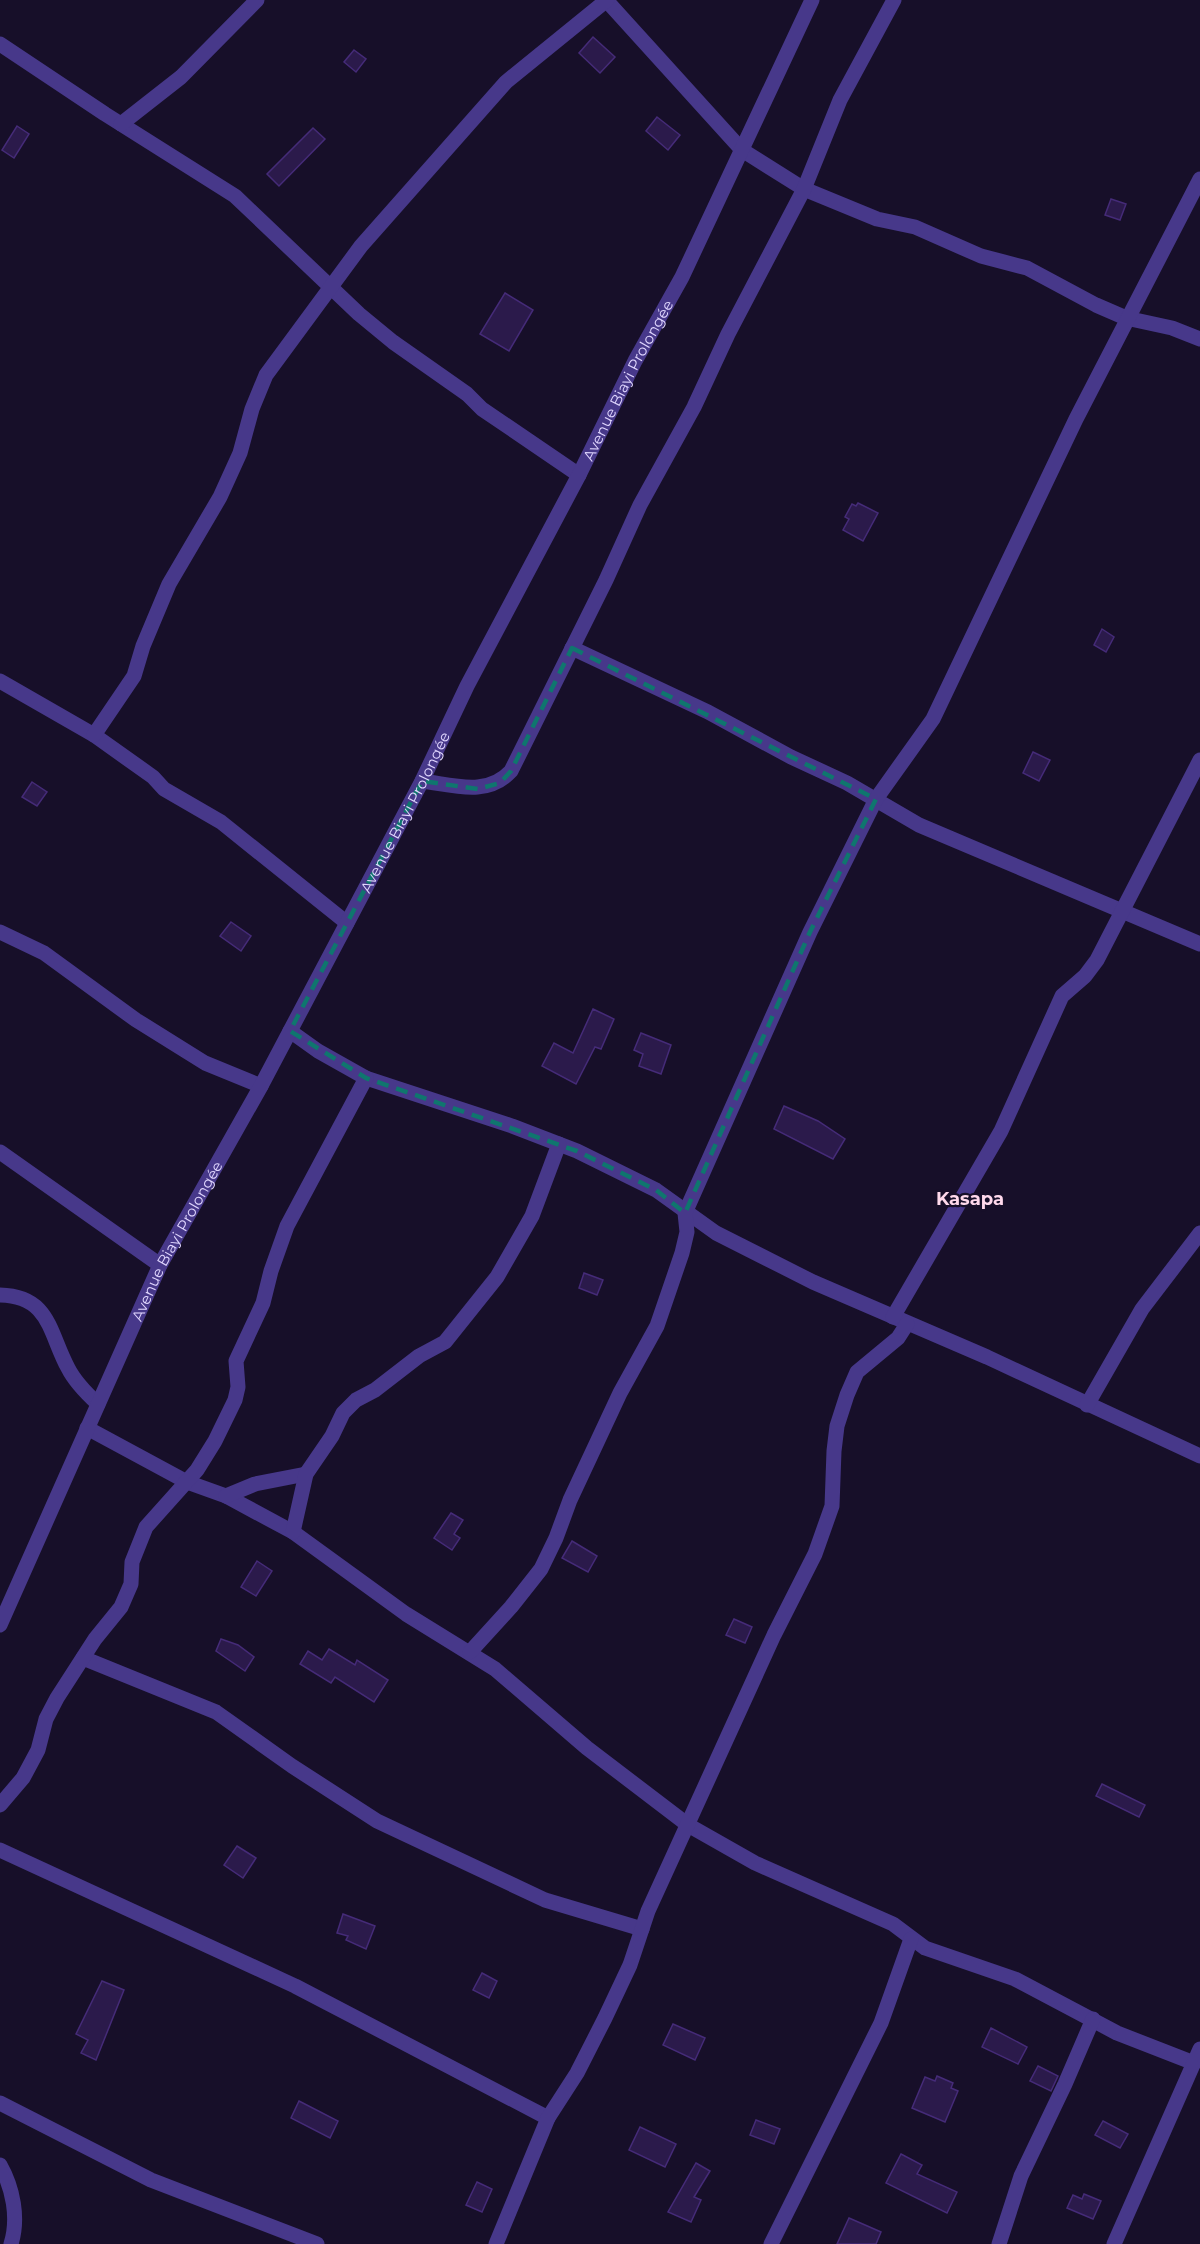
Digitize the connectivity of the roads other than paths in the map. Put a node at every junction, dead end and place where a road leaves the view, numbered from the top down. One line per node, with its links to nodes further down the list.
1 (257, 0): 6 (street)
2 (607, 0): 7 (street); 10 (street)
3 (812, 0): 7 (street, Avenue Biayi Prolongée)
4 (894, 0): 9 (street)
5 (0, 44): 6 (street)
6 (121, 124): 10 (street)
7 (742, 150): 9 (street); 13 (street, Avenue Biayi Prolongée)
8 (1200, 179): 11 (street)
9 (804, 189): 11 (street); 14 (street)
10 (333, 287): 13 (street); 16 (street)
11 (1126, 318): 12 (street); 19 (street)
12 (1200, 339)
13 (579, 475): 18 (street, Avenue Biayi Prolongée)
14 (572, 648): 18 (street); 19 (street)
15 (0, 681): 16 (street)
16 (94, 735): 21 (street)
17 (1200, 760): 20 (street)
18 (422, 782): 21 (street, Avenue Biayi Prolongée)
19 (876, 799): 20 (street); 29 (street)
20 (1121, 912): 23 (street); 33 (street)
21 (347, 923): 24 (street, Avenue Biayi Prolongée)
22 (0, 932): 26 (street)
23 (1200, 944)
24 (290, 1031): 25 (street); 26 (street, Avenue Biayi Prolongée)
25 (366, 1078): 27 (street); 39 (street)
26 (261, 1086): 31 (street, Avenue Biayi Prolongée)
27 (559, 1144): 29 (street); 38 (street)
28 (0, 1152): 31 (street)
29 (685, 1213): 33 (street); 43 (street)
30 (1200, 1233): 35 (street)
31 (160, 1265): 34 (street, Avenue Biayi Prolongée)
32 (0, 1295): 34 (street)
33 (900, 1321): 35 (street); 46 (street)
34 (98, 1404): 36 (street, Avenue Biayi Prolongée)
35 (1087, 1405): 37 (street)
36 (87, 1428): 39 (street); 42 (street, Avenue Biayi Prolongée)
37 (1200, 1456)
38 (306, 1474): 40 (street); 41 (street)
39 (187, 1482): 40 (street); 44 (street)
40 (226, 1496): 41 (street)
41 (293, 1532): 43 (street)
42 (1, 1618)
43 (470, 1652): 46 (street)
44 (83, 1658): 45 (street); 48 (street)
45 (0, 1805)
46 (688, 1825): 48 (street); 49 (street)
47 (0, 1850): 53 (street)
48 (642, 1929): 53 (street)
49 (911, 1939): 50 (street); 58 (street)
50 (1093, 2019): 51 (street); 59 (street)
51 (1197, 2056): 60 (street)
52 (0, 2103): 56 (street)
53 (548, 2118): 57 (street)
54 (0, 2165): 55 (street)
55 (11, 2244)
56 (317, 2244)
57 (496, 2244)
58 (771, 2244)
59 (999, 2244)
60 (1114, 2244)

